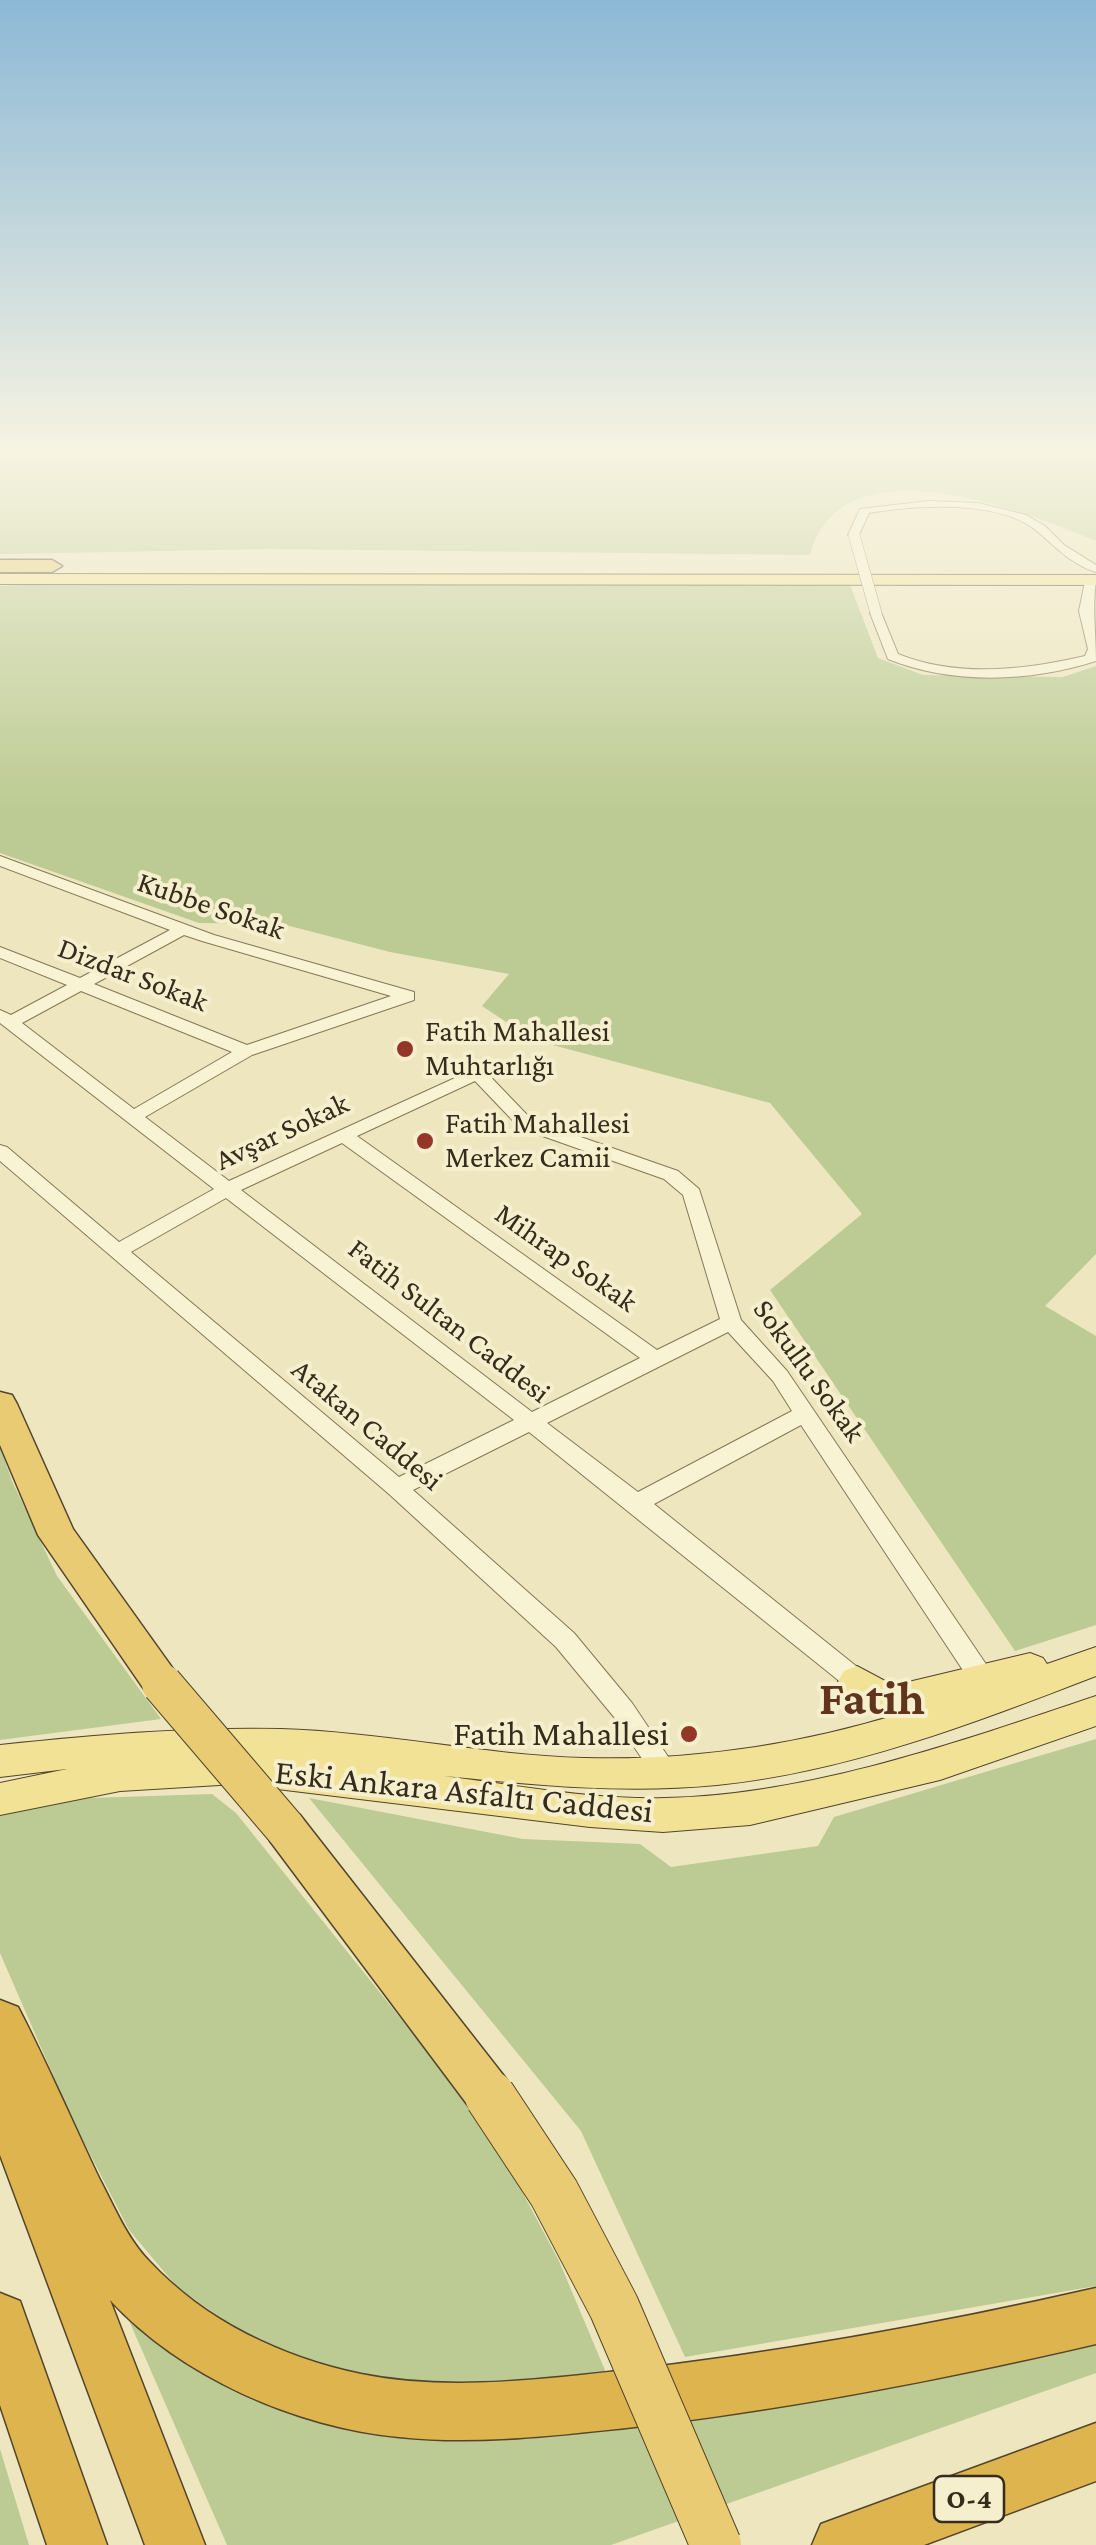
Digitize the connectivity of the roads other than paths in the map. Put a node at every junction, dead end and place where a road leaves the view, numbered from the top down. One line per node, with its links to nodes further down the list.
1 (412, 569): 3 (main road)
2 (864, 569): 3 (street, bridge)
3 (1094, 574): 4 (main road)
4 (0, 578)
5 (0, 861): 6 (street, Kubbe Sokak)
6 (185, 928): 8 (street); 10 (street, Kubbe Sokak)
7 (0, 952): 8 (street, Dizdar Sokak)
8 (78, 986): 9 (street); 10 (street, Dizdar Sokak)
9 (6, 1018): 12 (street, Fatih Sultan Caddesi)
10 (246, 1051): 12 (street)
11 (478, 1073): 13 (street, Avşar Sokak); 17 (street, Sokullu Sokak)
12 (134, 1116): 15 (street, Fatih Sultan Caddesi)
13 (345, 1136): 15 (street, Avşar Sokak); 18 (street, Mihrap Sokak)
14 (0, 1150): 16 (street, Atakan Caddesi)
15 (228, 1188): 16 (street, Avşar Sokak); 21 (street, Fatih Sultan Caddesi)
16 (116, 1252): 22 (street, Atakan Caddesi)
17 (730, 1322): 18 (street); 20 (street, Sokullu Sokak)
18 (655, 1359): 21 (street)
19 (0, 1404): 41 (highway, bridge)
20 (805, 1413): 23 (street); 26 (street, Sokullu Sokak)
21 (528, 1420): 22 (street); 23 (street, Fatih Sultan Caddesi)
22 (397, 1488): 31 (street, Atakan Caddesi)
23 (636, 1503): 27 (street, Fatih Sultan Caddesi)
24 (1096, 1651): 26 (main road)
25 (1096, 1661): 29 (main road, Eski Ankara Asfaltı Caddesi)
26 (983, 1680): 27 (main road)
27 (858, 1681): 29 (main road)
28 (1096, 1711): 33 (main road, Eski Ankara Asfaltı Caddesi)
29 (858, 1742): 31 (main road, Eski Ankara Asfaltı Caddesi); 33 (main road)
30 (0, 1761): 31 (main road, Eski Ankara Asfaltı Caddesi)
31 (666, 1773)
32 (0, 1799): 33 (main road, Eski Ankara Asfaltı Caddesi)
33 (750, 1808)
34 (0, 2023): 36 (highway)
35 (0, 2086): 39 (highway)
36 (1096, 2316)
37 (0, 2320): 40 (highway)
38 (1096, 2452): 42 (highway, O-4)
39 (173, 2540)
40 (77, 2543)
41 (716, 2545)
42 (842, 2545)

